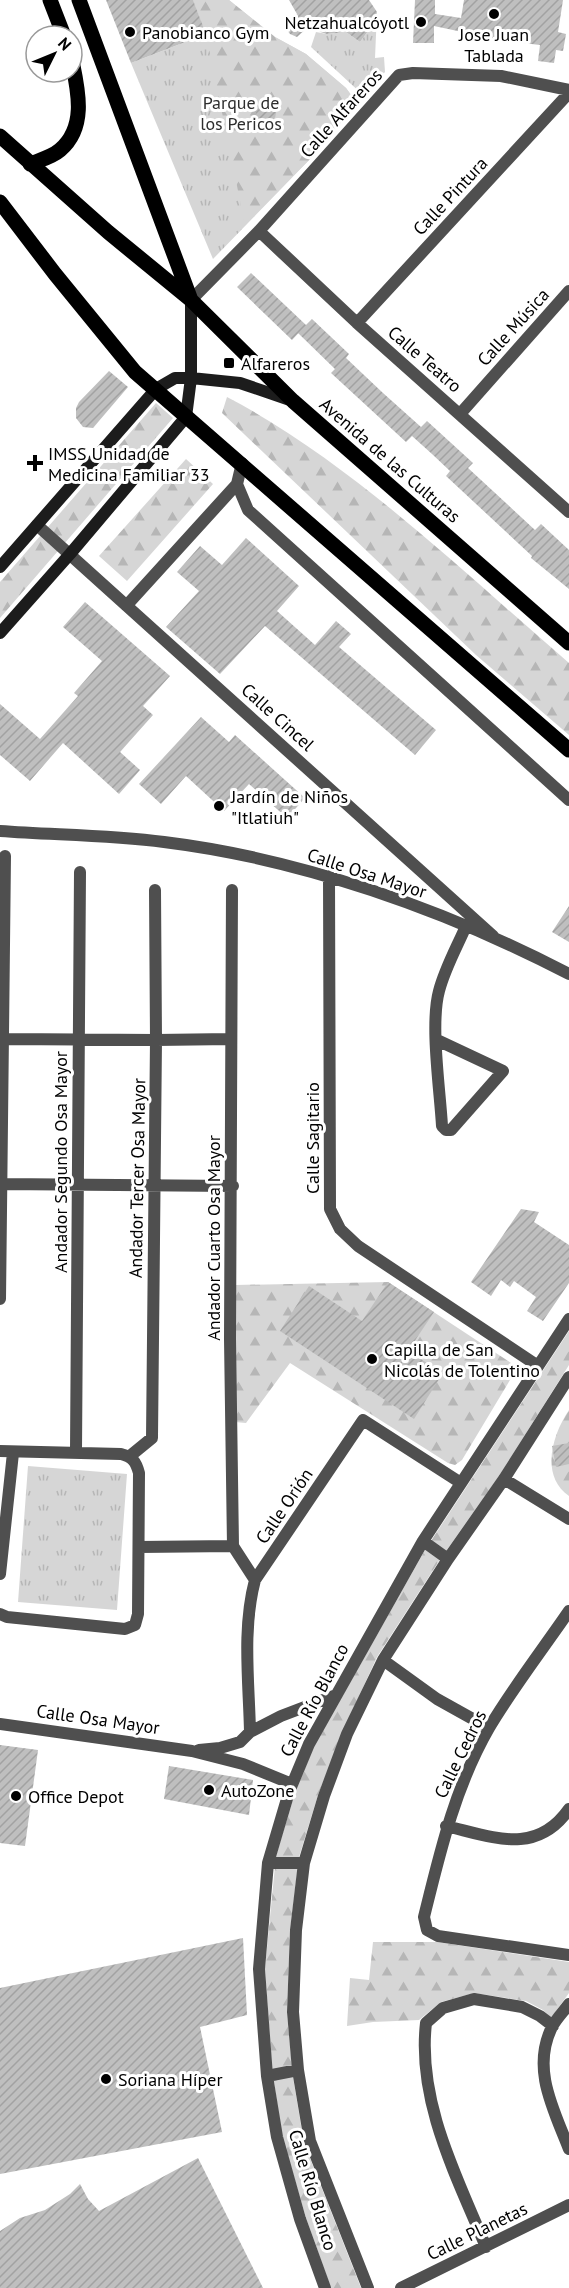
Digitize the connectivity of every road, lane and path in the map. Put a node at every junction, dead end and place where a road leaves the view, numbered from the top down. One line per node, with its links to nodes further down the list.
1 (50, 0): 3 (main road)
2 (79, 0): 11 (main road, Avenida de las Culturas)
3 (59, 24)
4 (76, 84): 7 (main road)
5 (569, 92): 9 (street, Calle Alfareros); 12 (street, Calle Pintura)
6 (0, 136): 7 (main road)
7 (30, 164): 11 (main road)
8 (0, 202): 14 (main road)
9 (259, 231): 11 (street, Calle Alfareros); 12 (street, Calle Teatro)
10 (569, 291): 16 (street, Calle Música)
11 (191, 300): 13 (street, Avenida de las Culturas); 15 (main road, Avenida de las Culturas)
12 (357, 323): 16 (street, Calle Teatro)
13 (191, 378): 14 (street); 15 (street); 17 (street, Avenida de las Culturas)
14 (156, 389): 17 (main road); 21 (street)
15 (293, 401): 26 (main road, Avenida de las Culturas)
16 (460, 414): 20 (street, Calle Teatro)
17 (186, 417): 18 (main road); 22 (street)
18 (242, 463): 19 (street); 27 (main road)
19 (237, 484): 24 (street); 28 (street)
20 (566, 504)
21 (37, 525): 22 (street, Calle Cincel); 23 (street)
22 (70, 554): 24 (street, Calle Cincel); 25 (street)
23 (0, 567)
24 (128, 605): 36 (street, Calle Cincel)
25 (0, 633)
26 (569, 643)
27 (569, 750)
28 (569, 800)
29 (0, 831): 32 (street, Calle Osa Mayor)
30 (5, 856): 39 (street)
31 (80, 872): 38 (street, Andador Segundo Osa Mayor)
32 (329, 876): 35 (street, Calle Osa Mayor); 49 (street, Calle Sagitario)
33 (155, 890): 41 (street, Andador Tercer Osa Mayor)
34 (232, 890): 40 (street, Andador Cuarto Osa Mayor)
35 (466, 926): 36 (street, Calle Osa Mayor); 42 (street)
36 (493, 936): 37 (street, Calle Osa Mayor)
37 (569, 974)
38 (79, 1038): 39 (street); 41 (street); 45 (street, Andador Segundo Osa Mayor)
39 (3, 1039): 43 (street)
40 (231, 1039): 41 (street); 46 (street, Andador Cuarto Osa Mayor)
41 (156, 1040): 44 (street, Andador Tercer Osa Mayor)
42 (437, 1040): 42 (street)
43 (2, 1184): 45 (street); 47 (street)
44 (154, 1184): 45 (street); 46 (street); 54 (street, Andador Tercer Osa Mayor)
45 (78, 1185): 53 (street, Andador Segundo Osa Mayor)
46 (233, 1186): 59 (street, Andador Cuarto Osa Mayor)
47 (0, 1299)
48 (569, 1319): 49 (street, Calle Río Blanco)
49 (538, 1366): 56 (street, Calle Río Blanco)
50 (569, 1377): 55 (street, Calle Río Blanco)
51 (0, 1451): 52 (street)
52 (13, 1452): 53 (street); 62 (street)
53 (76, 1452): 54 (street)
54 (130, 1456): 60 (street)
55 (504, 1479): 57 (street); 61 (street, Calle Río Blanco)
56 (461, 1483): 58 (street, Calle Río Blanco); 63 (street, Calle Orión)
57 (569, 1519)
58 (423, 1541): 61 (street); 67 (street, Calle Río Blanco)
59 (234, 1546): 60 (street); 63 (street)
60 (139, 1547): 65 (street)
61 (448, 1559): 66 (street, Calle Río Blanco)
62 (0, 1574)
63 (255, 1580): 70 (street, Calle Orión)
64 (569, 1611): 69 (street, Calle Cedros)
65 (0, 1614)
66 (383, 1660): 69 (street); 76 (street, Calle Río Blanco)
67 (336, 1695): 70 (street, Calle Osa Mayor); 72 (street, Calle Río Blanco)
68 (0, 1724): 71 (street, Calle Osa Mayor)
69 (489, 1728): 74 (street, Calle Cedros)
70 (250, 1732): 71 (street, Calle Osa Mayor)
71 (192, 1751): 72 (street, Calle Osa Mayor)
72 (292, 1785): 75 (street, Calle Río Blanco)
73 (569, 1809): 74 (street)
74 (446, 1826): 77 (street, Calle Cedros)
75 (268, 1863): 76 (street); 81 (street, Calle Río Blanco)
76 (304, 1863): 80 (street, Calle Río Blanco)
77 (569, 1955)
78 (569, 2004): 79 (street)
79 (553, 2026): 82 (street); 84 (street)
80 (298, 2070): 81 (street); 86 (street, Calle Río Blanco)
81 (267, 2076): 85 (street, Calle Río Blanco)
82 (569, 2149)
83 (569, 2205): 84 (street, Calle Planetas)
84 (486, 2247): 87 (street, Calle Planetas)
85 (325, 2288)
86 (368, 2288)
87 (401, 2288)

